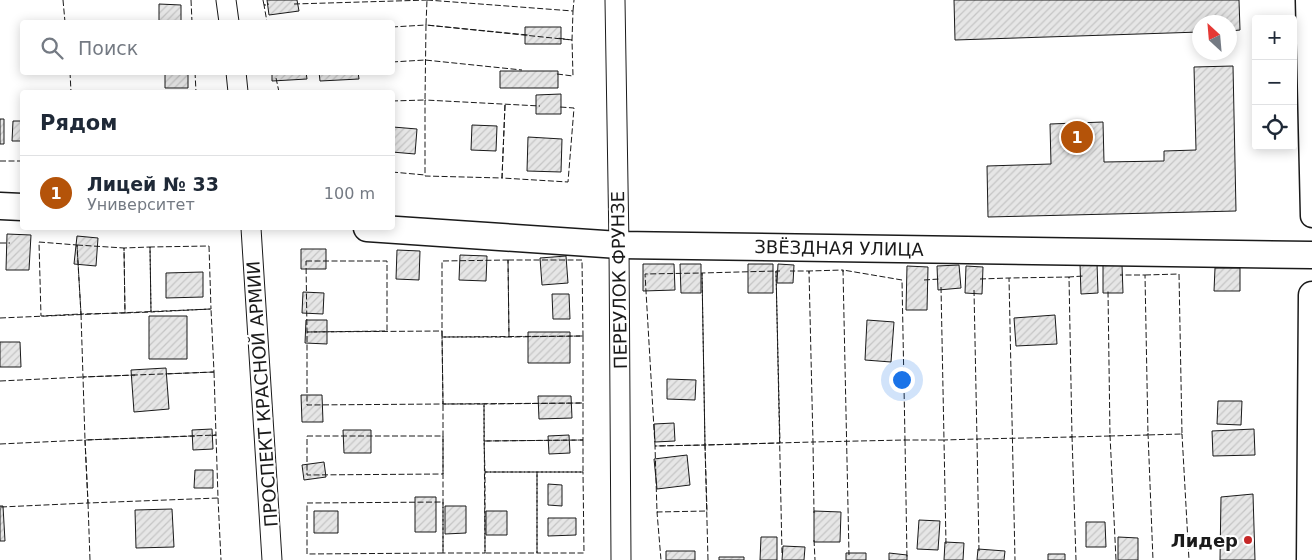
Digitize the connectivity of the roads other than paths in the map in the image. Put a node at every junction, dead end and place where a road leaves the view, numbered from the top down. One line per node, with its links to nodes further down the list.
1 (226, 0): 4 (street)
2 (615, 0): 12 (street, ПЕРЕУЛОК ФРУНЗЕ)
3 (1307, 0): 9 (street)
4 (229, 20)
5 (236, 75): 6 (street)
6 (238, 90)
7 (0, 206): 8 (main road)
8 (20, 207)
9 (1312, 216)
10 (252, 230): 16 (street, ПРОСПЕКТ КРАСНОЙ АРМИИ)
11 (395, 230): 12 (main road, ЗВЁЗДНАЯ УЛИЦА)
12 (619, 245): 13 (main road, ЗВЁЗДНАЯ УЛИЦА); 17 (street, ПЕРЕУЛОК ФРУНЗЕ)
13 (1312, 255)
14 (1312, 295): 15 (main road)
15 (1311, 439): 18 (main road)
16 (272, 560)
17 (621, 560)
18 (1310, 560)

